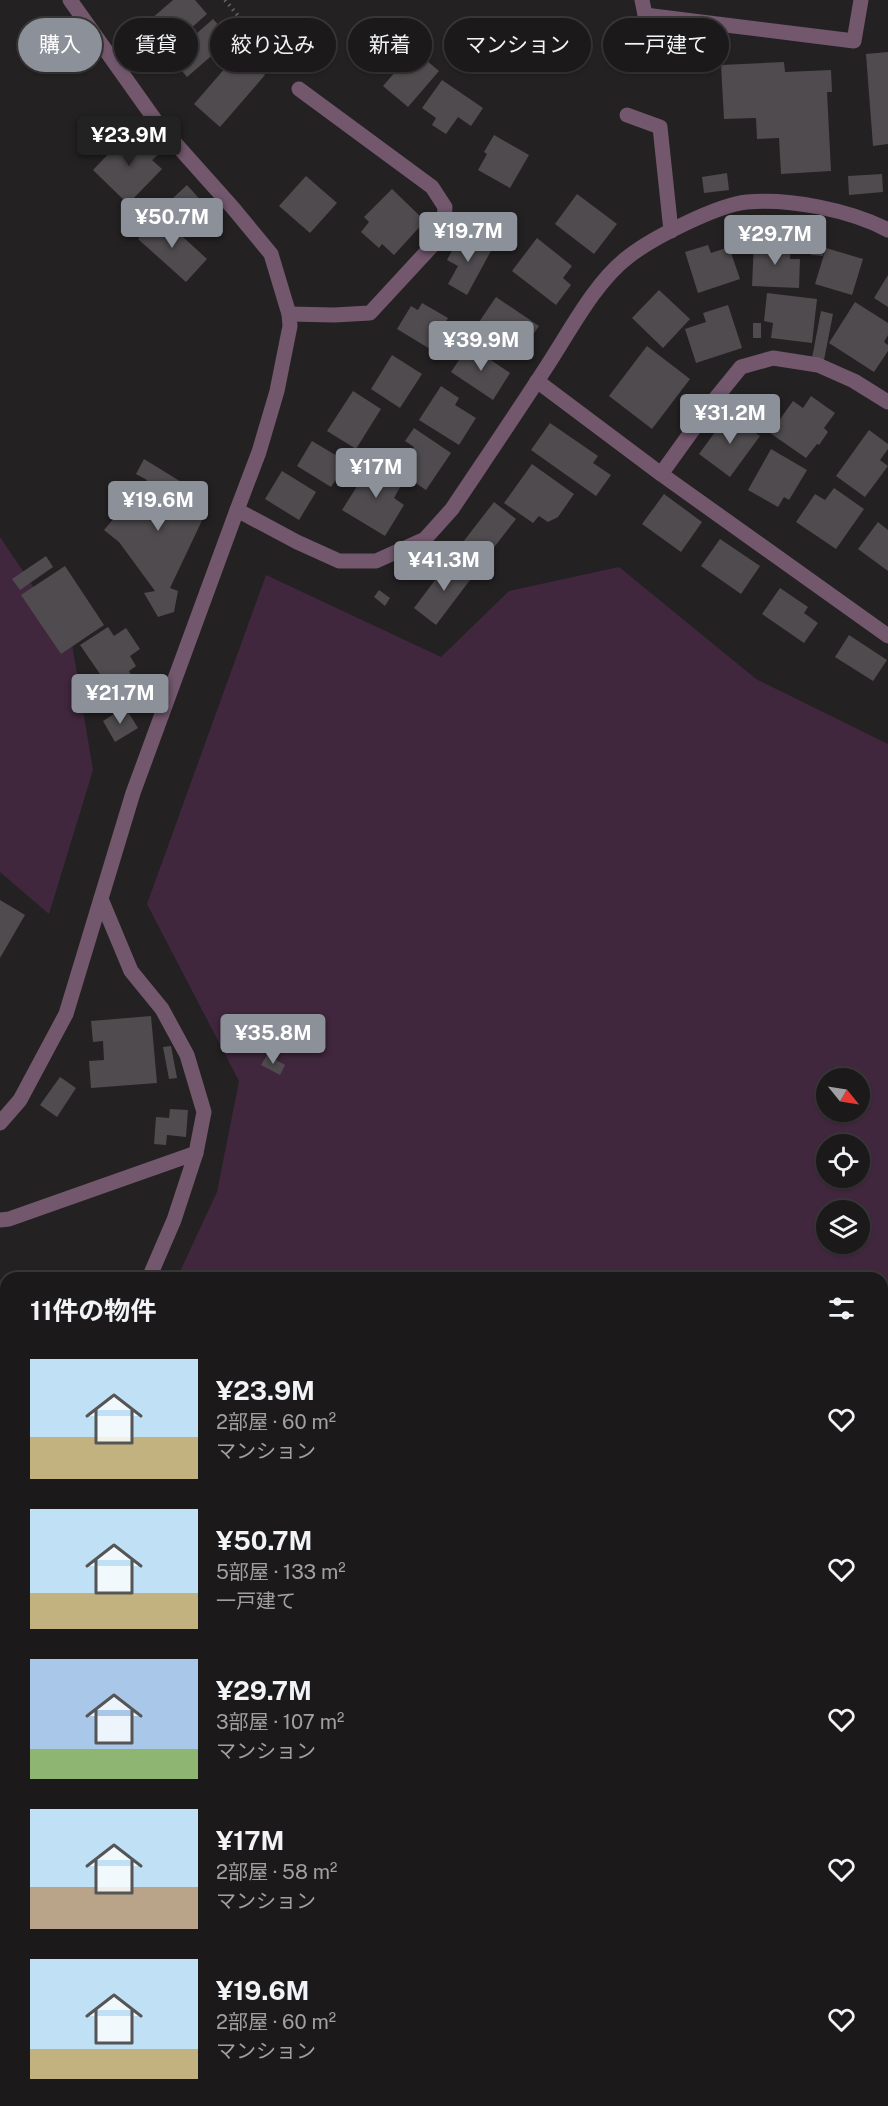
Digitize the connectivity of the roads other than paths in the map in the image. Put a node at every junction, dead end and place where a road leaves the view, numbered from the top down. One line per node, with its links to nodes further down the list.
1 (70, 0): 8 (street)
2 (642, 0): 3 (street)
3 (861, 0)
4 (299, 89): 8 (street)
5 (627, 115): 7 (street)
6 (888, 230): 7 (street)
7 (671, 231): 9 (street)
8 (289, 314): 12 (street)
9 (537, 381): 11 (street); 12 (street)
10 (885, 395): 11 (street)
11 (661, 474): 13 (street)
12 (237, 510): 14 (street)
13 (888, 636)
14 (101, 898): 15 (street); 16 (street)
15 (0, 1123)
16 (196, 1153): 17 (street); 18 (street)
17 (0, 1220)
18 (152, 1272)

